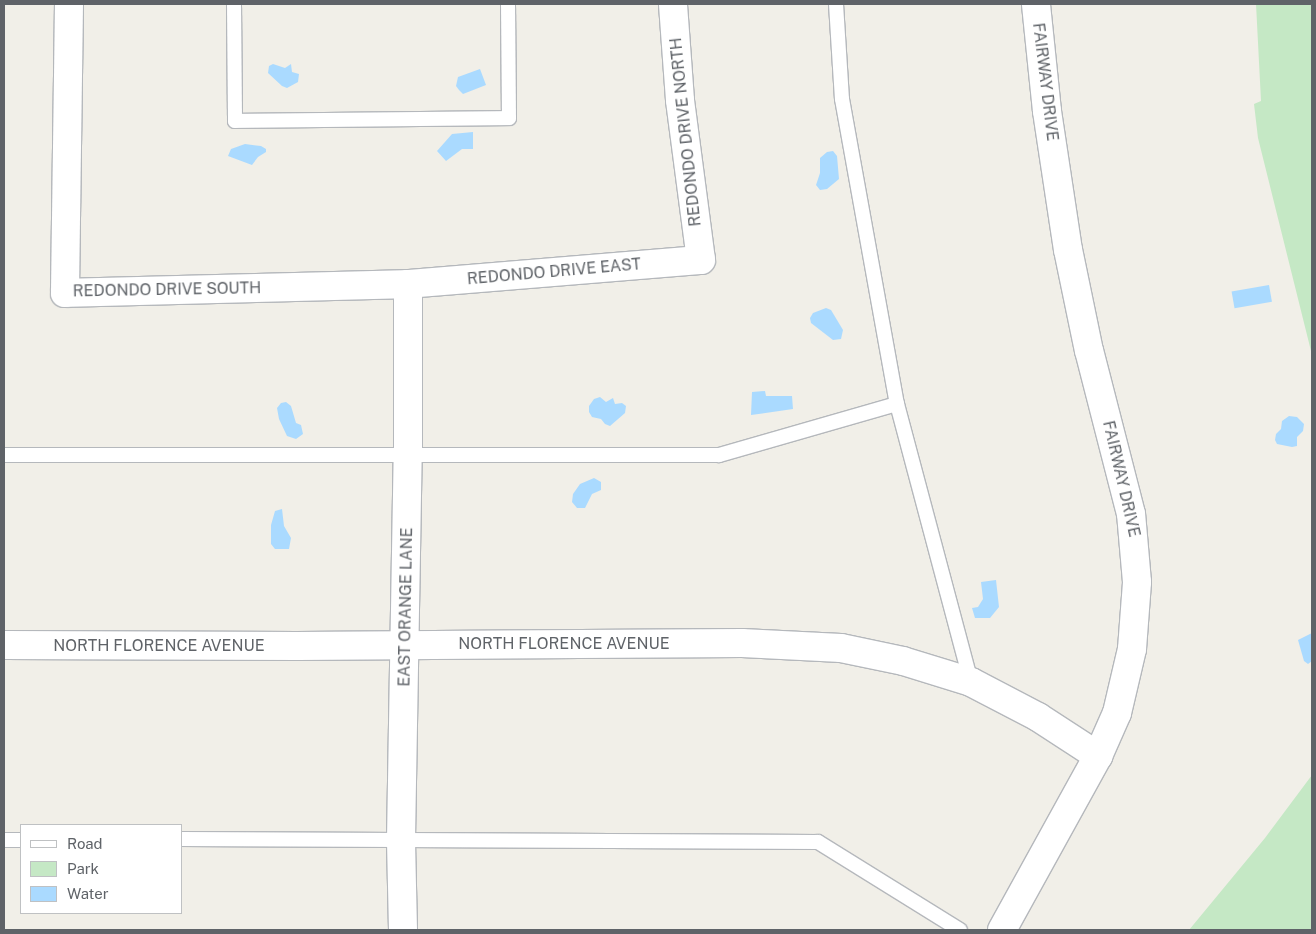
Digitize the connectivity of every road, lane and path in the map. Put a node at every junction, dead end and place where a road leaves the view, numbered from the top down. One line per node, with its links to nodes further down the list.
1 (69, 4): 8 (street, REDONDO DRIVE SOUTH)
2 (234, 4): 3 (lane)
3 (508, 4)
4 (673, 4): 7 (street, REDONDO DRIVE NORTH)
5 (836, 4): 9 (lane)
6 (1036, 4): 15 (street, FAIRWAY DRIVE)
7 (701, 260): 8 (street, REDONDO DRIVE EAST)
8 (408, 284): 11 (street, EAST ORANGE LANE)
9 (897, 404): 11 (lane); 14 (lane)
10 (4, 456): 11 (lane)
11 (408, 456): 13 (street, EAST ORANGE LANE)
12 (4, 645): 13 (street, NORTH FLORENCE AVENUE)
13 (406, 645): 14 (street, NORTH FLORENCE AVENUE); 17 (street, EAST ORANGE LANE)
14 (971, 682): 15 (street, NORTH FLORENCE AVENUE)
15 (1098, 756): 22 (street, FAIRWAY DRIVE)
16 (182, 839): 17 (lane)
17 (401, 839): 20 (street, EAST ORANGE LANE); 21 (lane)
18 (4, 840): 19 (lane)
19 (20, 840)
20 (402, 930)
21 (960, 930)
22 (1002, 930)

